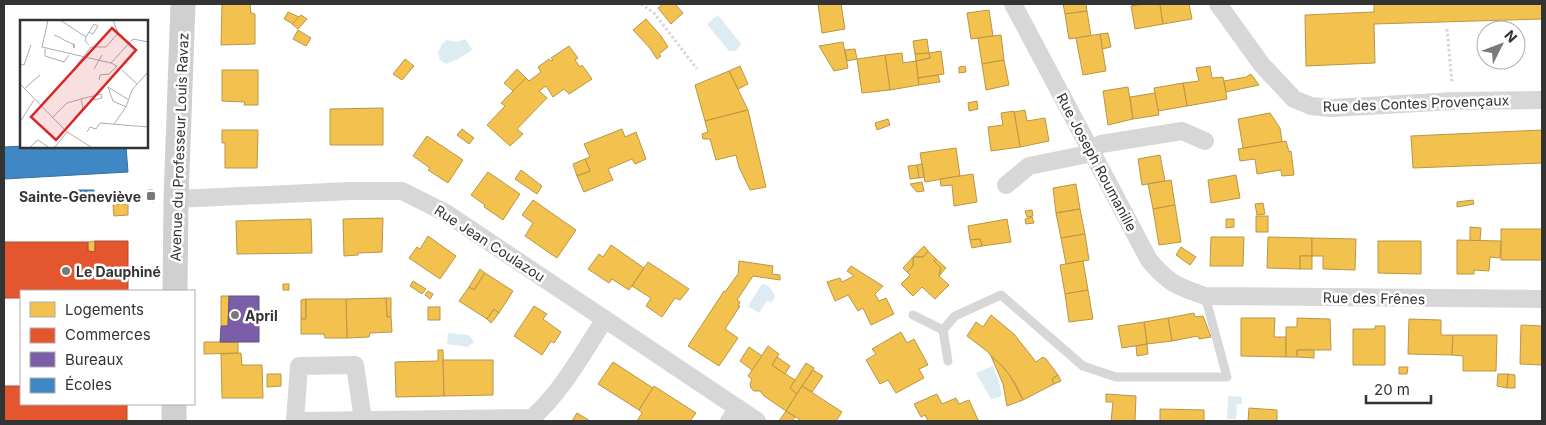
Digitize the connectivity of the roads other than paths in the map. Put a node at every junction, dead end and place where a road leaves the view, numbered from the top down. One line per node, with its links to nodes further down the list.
1 (183, 4): 8 (street, Avenue du Professeur Louis Ravaz)
2 (1012, 4): 6 (street, Rue Joseph Roumanille)
3 (1218, 4): 4 (street, Rue des Contes Provençaux)
4 (1542, 100)
5 (1205, 141): 6 (street)
6 (1092, 150): 7 (street); 10 (street, Rue Joseph Roumanille)
7 (1006, 185)
8 (176, 199): 9 (street, Avenue du Professeur Louis Ravaz); 13 (street, Rue Jean Coulazou)
9 (175, 290)
10 (1205, 296): 11 (street, Rue des Frênes); 14 (lane)
11 (1542, 300)
12 (913, 315): 14 (lane)
13 (605, 319): 17 (street, Rue Jean Coulazou); 18 (street)
14 (943, 330): 15 (lane)
15 (948, 361)
16 (174, 405): 19 (street)
17 (733, 415): 22 (street, Rue Jean Coulazou)
18 (363, 420): 20 (street); 21 (street)
19 (174, 421)
20 (295, 421)
21 (302, 421)
22 (757, 421)

